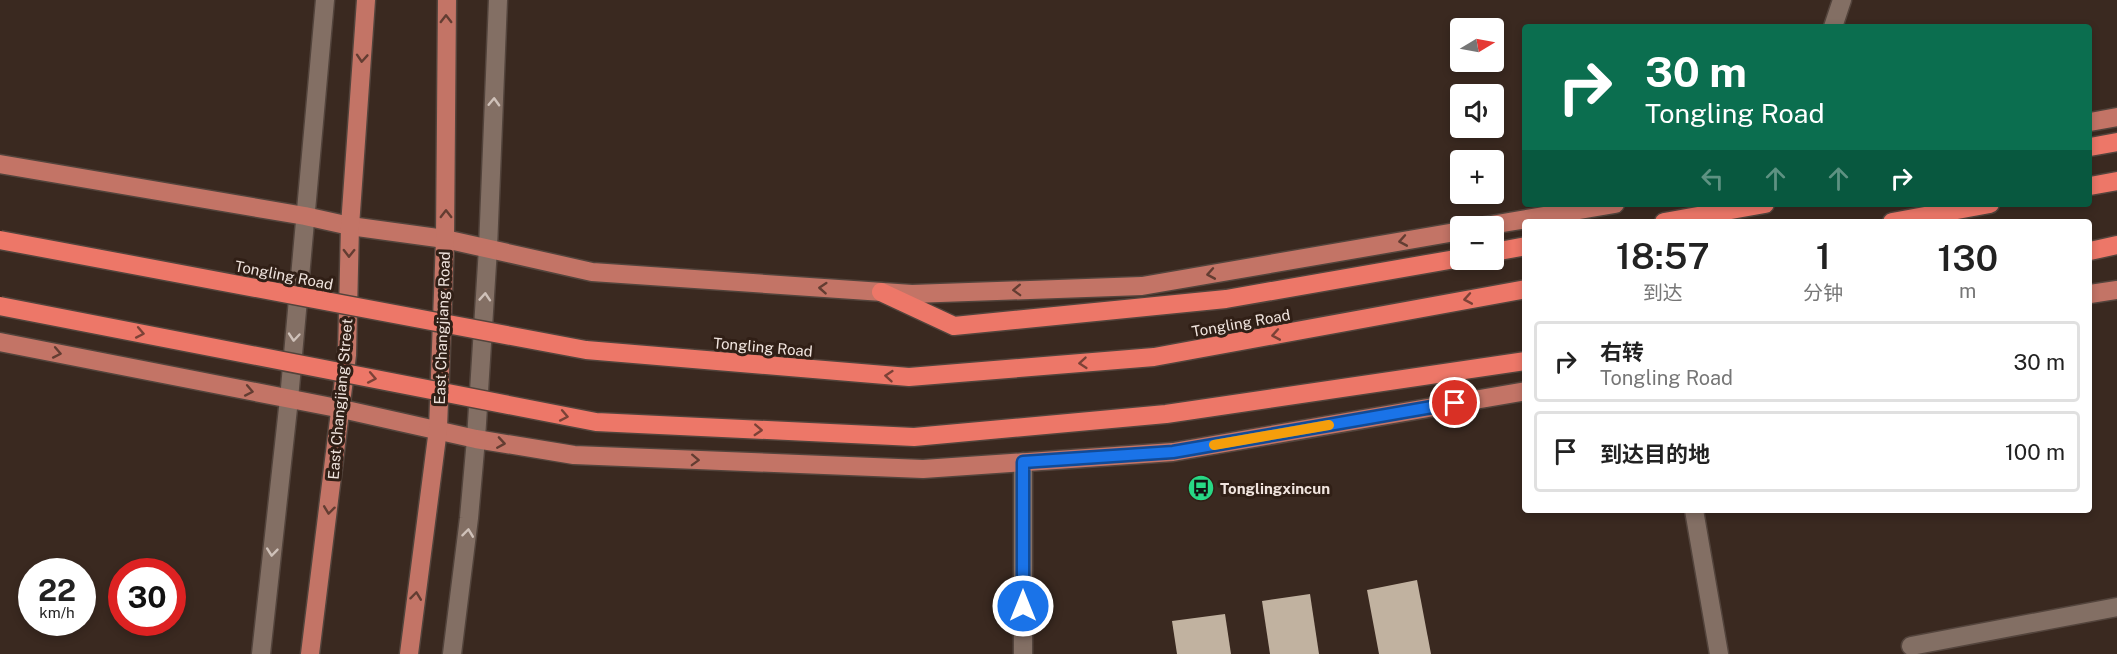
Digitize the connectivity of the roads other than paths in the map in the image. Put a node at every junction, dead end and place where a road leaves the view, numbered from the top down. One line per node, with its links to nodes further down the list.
1 (325, 0): 17 (street)
2 (366, 0): 23 (main road, East Changjiang Street, one-way to 23)
3 (447, 0): 25 (main road, East Changjiang Road, one-way to 3)
4 (498, 0): 29 (street, one-way to 4)
5 (1842, 0): 6 (street)
6 (1834, 24)
7 (2117, 117): 8 (main road)
8 (2092, 122)
9 (2117, 142): 10 (highway)
10 (2092, 147)
11 (0, 164): 17 (main road)
12 (2117, 181): 13 (highway)
13 (2092, 186)
14 (1597, 207): 18 (main road)
15 (1748, 207): 19 (highway)
16 (1974, 207): 20 (highway)
17 (305, 216): 23 (main road); 41 (street, one-way to 41)
18 (1526, 219)
19 (1681, 219)
20 (1908, 219)
21 (1522, 220): 22 (main road)
22 (1504, 223)
23 (350, 226): 25 (main road); 42 (main road, East Changjiang Street, one-way to 42)
24 (1450, 233): 35 (main road, one-way to 35)
25 (446, 239): 29 (main road); 43 (main road, East Changjiang Road)
26 (0, 240): 33 (highway, Tongling Road, one-way to 26, bridge)
27 (2117, 245): 31 (highway)
28 (1522, 247): 30 (highway)
29 (488, 248): 35 (main road, one-way to 29); 44 (street, one-way to 29)
30 (1504, 250)
31 (2092, 251)
32 (1450, 260): 35 (highway)
33 (1522, 290)
34 (2117, 290): 36 (main road)
35 (880, 292)
36 (2092, 294)
37 (0, 306): 39 (highway, one-way to 39, bridge)
38 (0, 342): 41 (main road, one-way to 41)
39 (1522, 362)
40 (1522, 392): 45 (main road)
41 (289, 399): 42 (main road); 49 (street, one-way to 49)
42 (342, 409): 43 (main road); 50 (main road, East Changjiang Street, one-way to 50)
43 (438, 429): 44 (main road); 51 (main road, East Changjiang Road, one-way to 43)
44 (476, 439): 45 (main road, one-way to 45); 52 (street, one-way to 44)
45 (1023, 462): 53 (street)
46 (1695, 513): 54 (street)
47 (2117, 607): 48 (street)
48 (1911, 646)
49 (261, 654)
50 (310, 654)
51 (409, 654)
52 (452, 654)
53 (1023, 654)
54 (1719, 654)

